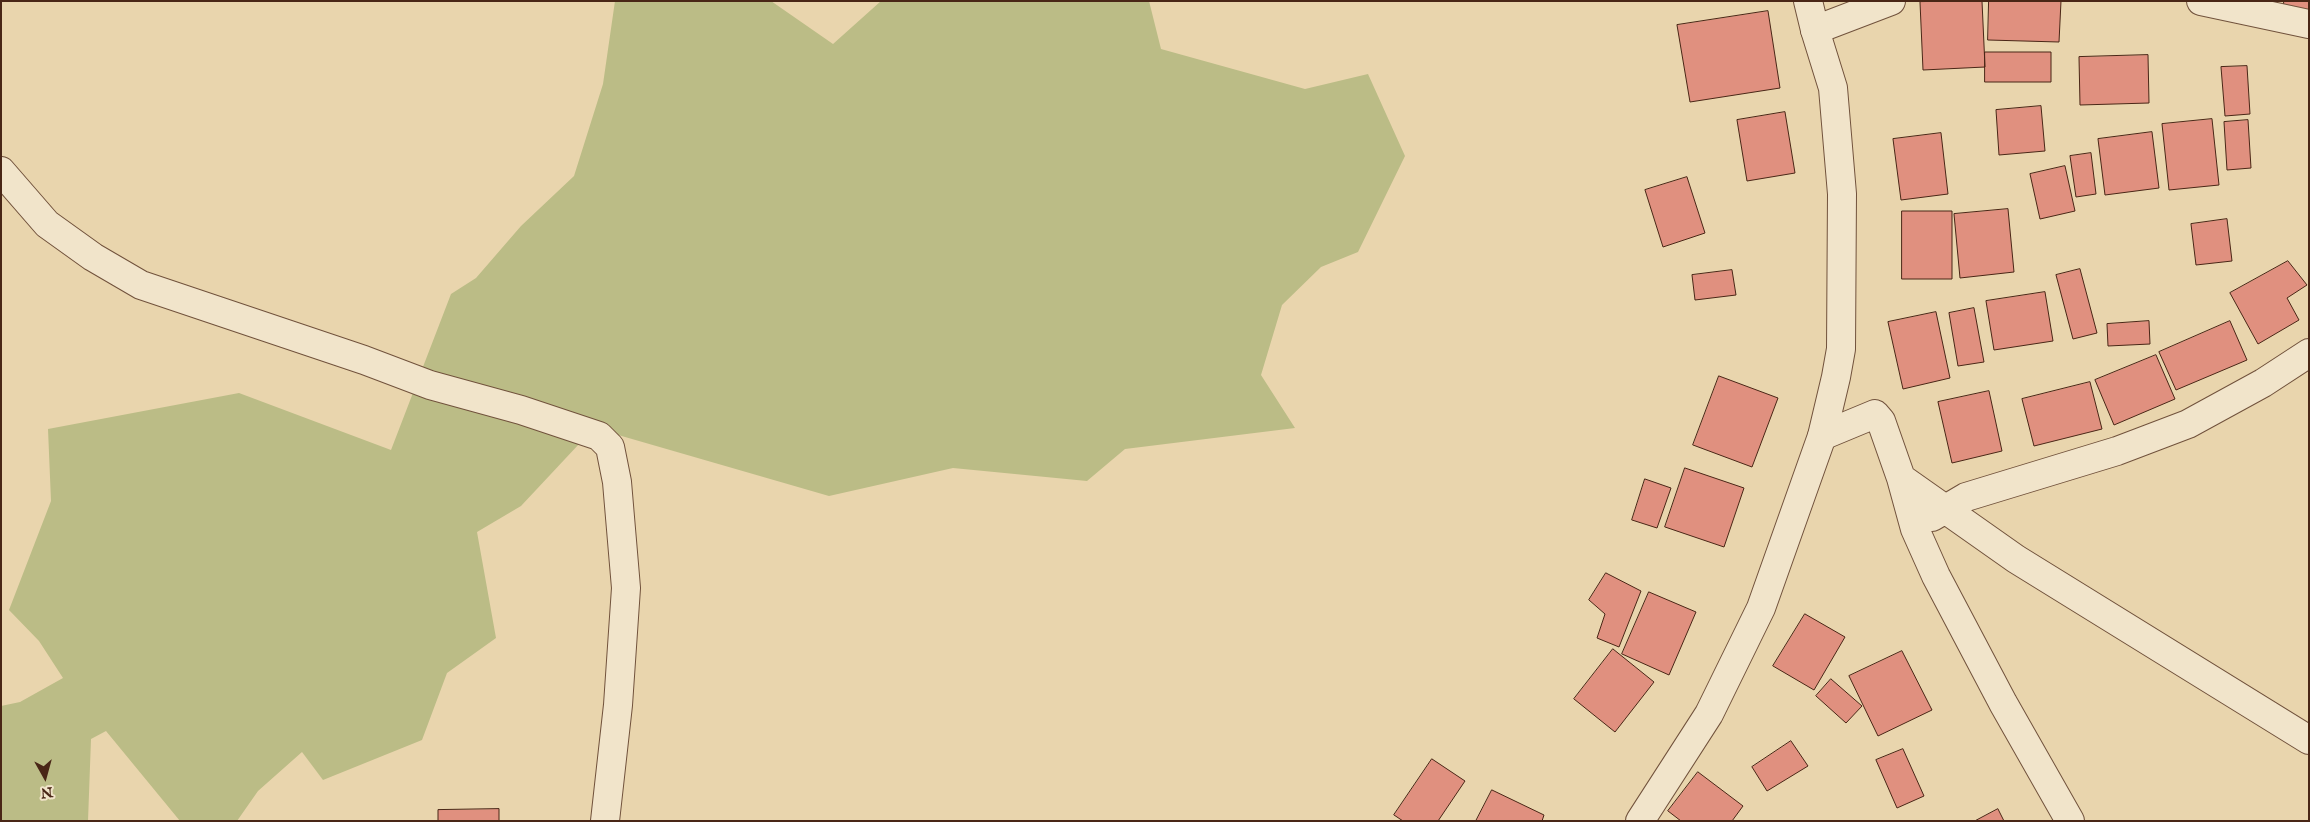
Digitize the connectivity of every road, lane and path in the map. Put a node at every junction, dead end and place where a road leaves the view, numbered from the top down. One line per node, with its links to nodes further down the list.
1 (1808, 1): 5 (street)
2 (1891, 1): 5 (street)
3 (2201, 1): 4 (street)
4 (2309, 24)
5 (1815, 30): 8 (street)
6 (1, 171): 13 (street)
7 (2309, 352): 10 (street)
8 (1822, 436): 9 (street); 14 (street)
9 (1901, 478): 10 (street); 11 (street)
10 (1945, 508): 11 (street); 12 (street)
11 (1915, 528): 15 (street)
12 (2309, 740)
13 (605, 821)
14 (1640, 821)
15 (2070, 821)

